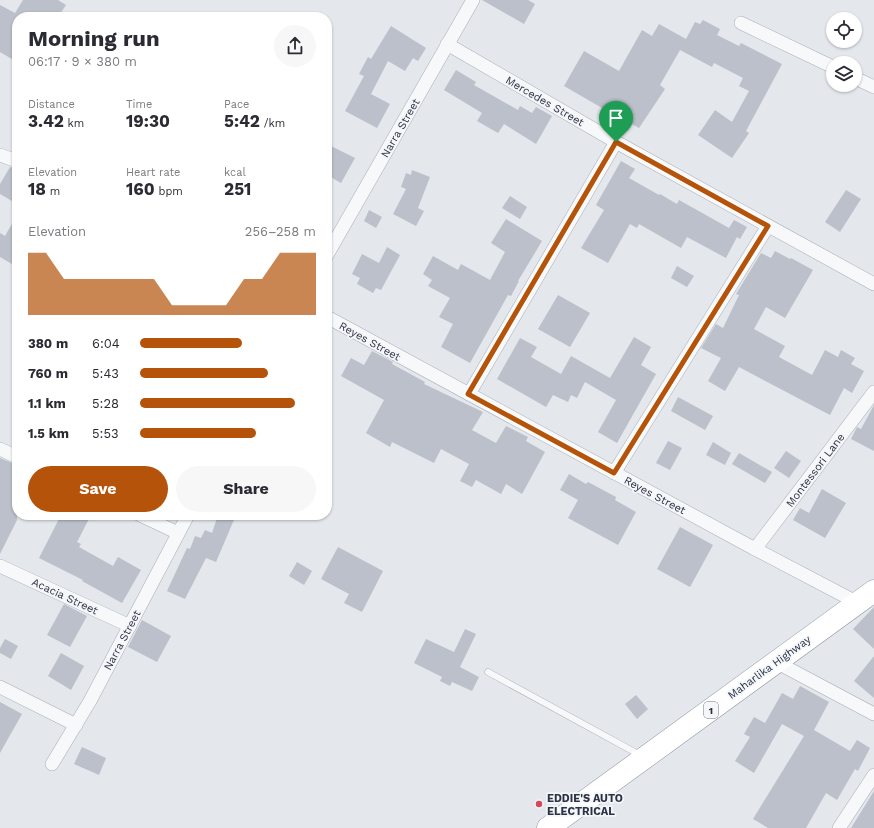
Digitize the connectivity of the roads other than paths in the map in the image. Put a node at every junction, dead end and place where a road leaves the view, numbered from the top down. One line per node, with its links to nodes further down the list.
1 (473, 0): 3 (street, Narra Street)
2 (741, 23): 4 (street)
3 (447, 44): 7 (street, Mercedes Street); 11 (street, Narra Street)
4 (826, 64)
5 (862, 81): 6 (street)
6 (874, 87)
7 (616, 142): 10 (street, Mercedes Street); 15 (street)
8 (0, 155): 9 (street)
9 (12, 159)
10 (768, 226): 12 (street, Mercedes Street); 18 (street)
11 (332, 246)
12 (874, 284)
13 (332, 320): 15 (street, Reyes Street)
14 (874, 392): 22 (street, Montessori Lane)
15 (468, 394): 18 (street, Reyes Street)
16 (0, 449): 17 (street)
17 (12, 455)
18 (614, 473): 22 (street, Reyes Street)
19 (151, 520): 21 (street)
20 (185, 520): 21 (street, Narra Street)
21 (178, 533): 25 (street, Narra Street)
22 (755, 549): 24 (street, Reyes Street)
23 (0, 566): 25 (street, Acacia Street)
24 (866, 597): 26 (highway, Maharlika Highway / 1)
25 (130, 626): 30 (street, Narra Street)
26 (776, 662): 29 (street); 31 (highway, Maharlika Highway / 1)
27 (488, 672): 31 (lane)
28 (0, 687): 30 (street)
29 (874, 714)
30 (76, 725): 32 (street, Narra Street)
31 (644, 758): 34 (highway, Maharlika Highway / 1)
32 (52, 764)
33 (874, 775): 35 (street)
34 (548, 828)
35 (839, 828)

